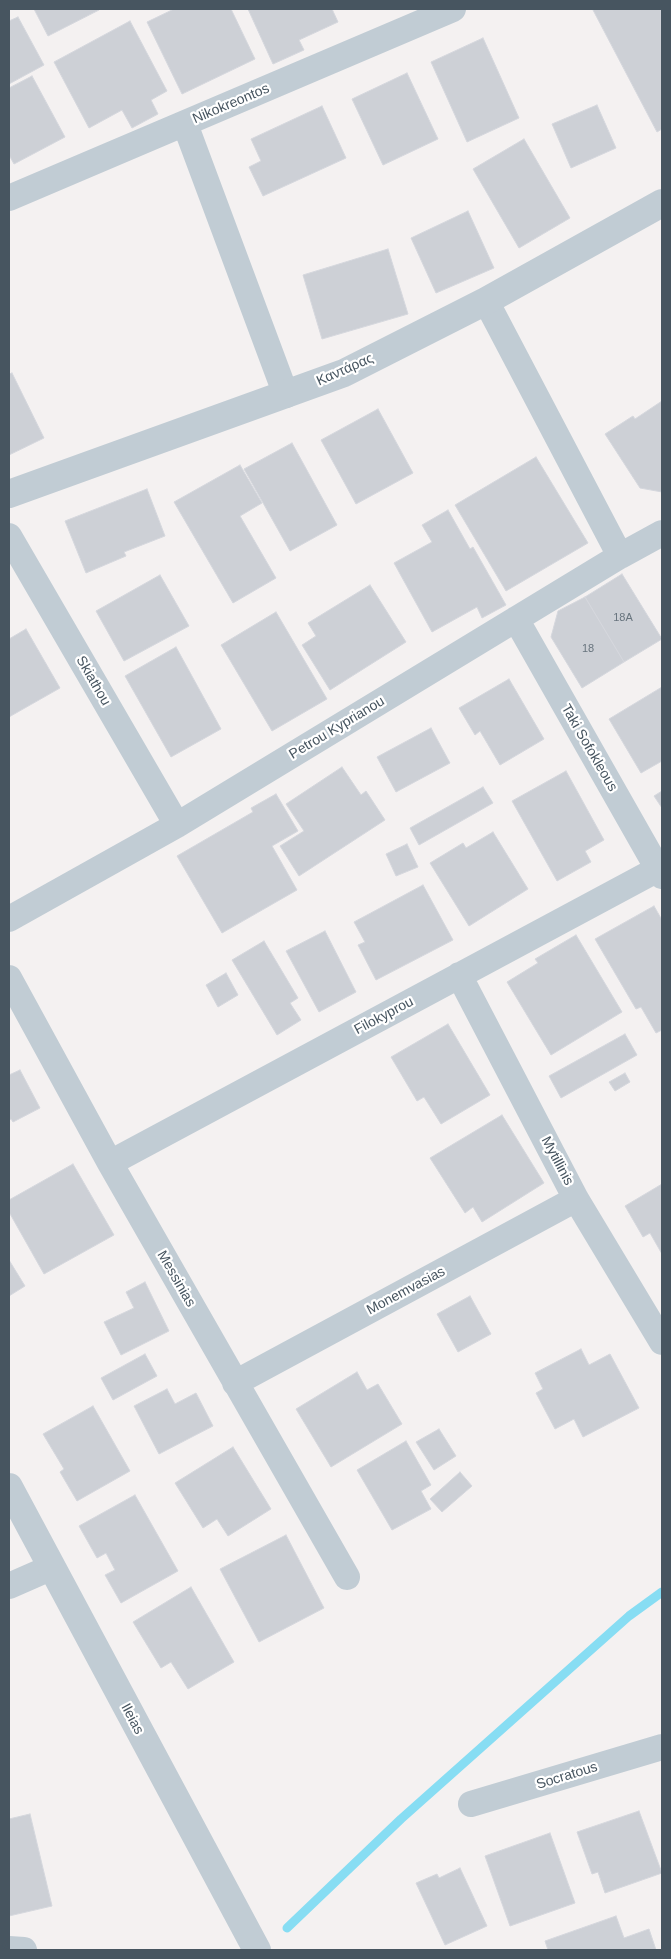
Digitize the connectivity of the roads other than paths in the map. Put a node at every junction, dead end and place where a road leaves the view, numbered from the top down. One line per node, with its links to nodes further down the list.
1 (453, 9): 2 (street, Nikokreontos)
2 (185, 124): 3 (street, Nikokreontos); 6 (street)
3 (9, 198)
4 (662, 203): 5 (street, Καντάρας)
5 (486, 301): 6 (street, Καντάρας); 10 (street)
6 (286, 395): 7 (street, Καντάρας)
7 (9, 494)
8 (662, 534): 10 (street, Petrou Kyprianou)
9 (9, 536): 12 (street, Skiathou)
10 (620, 556): 11 (street, Petrou Kyprianou)
11 (516, 619): 12 (street, Petrou Kyprianou); 13 (street, Taki Sofokleous)
12 (177, 825): 14 (street, Petrou Kyprianou)
13 (660, 873): 15 (street, Filokyprou)
14 (9, 919)
15 (459, 975): 17 (street, Filokyprou); 18 (street, Mytillinis)
16 (9, 978): 17 (street, Messinias)
17 (110, 1163): 20 (street, Messinias)
18 (576, 1199): 19 (street, Mytillinis); 20 (street, Monemvasias)
19 (662, 1342)
20 (235, 1383): 23 (street, Messinias)
21 (9, 1487): 22 (street, Ileias)
22 (50, 1568): 24 (street); 29 (street, Ileias)
23 (347, 1577)
24 (9, 1586)
25 (662, 1747): 26 (street, Socratous)
26 (471, 1804)
27 (9, 1949): 28 (street)
28 (24, 1950)
29 (256, 1950)

